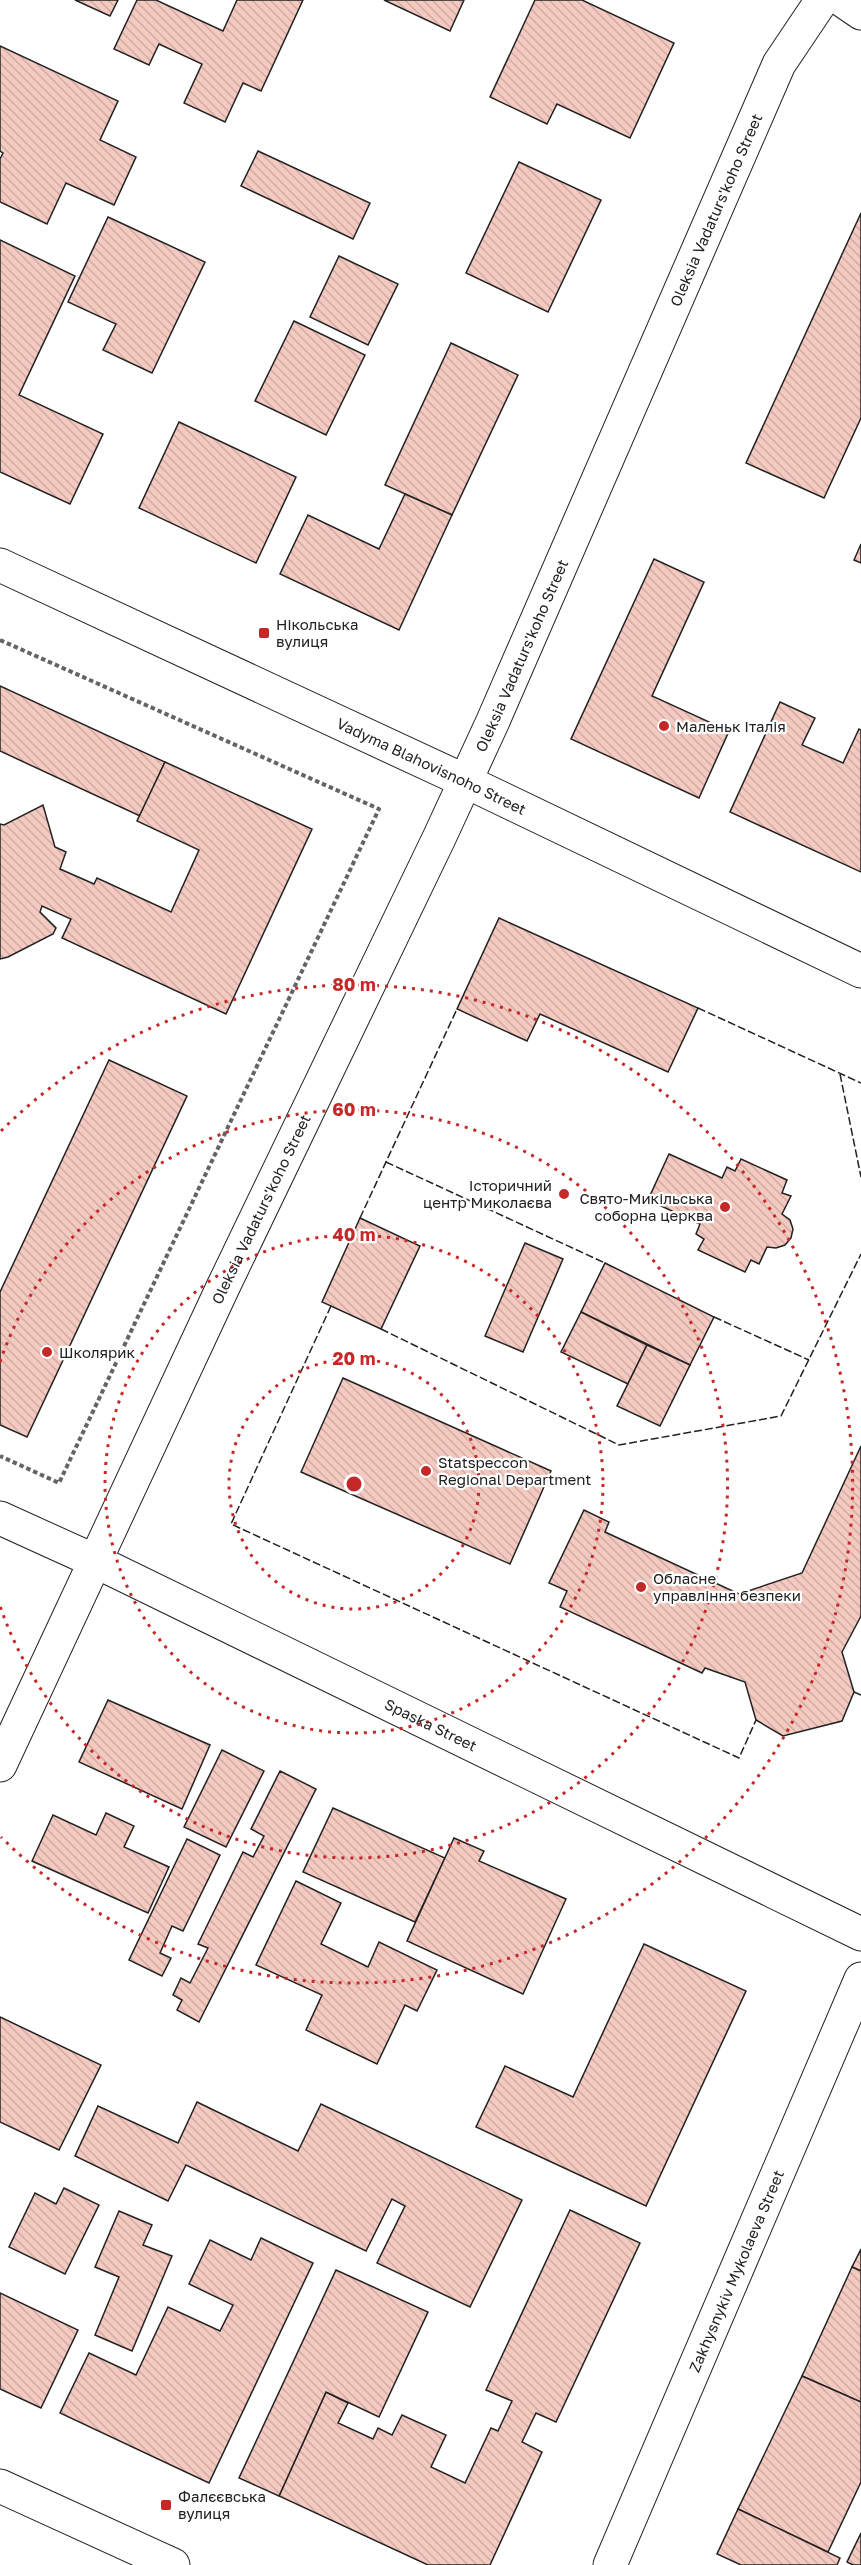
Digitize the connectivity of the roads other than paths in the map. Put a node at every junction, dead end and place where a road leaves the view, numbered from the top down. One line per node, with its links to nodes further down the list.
1 (822, 0): 5 (street, Oleksia Vadaturs'koho Street)
2 (842, 0): 3 (street)
3 (861, 13)
4 (0, 565): 5 (street, Vadyma Blahovisnoho Street)
5 (465, 781): 6 (street, Vadyma Blahovisnoho Street); 8 (street, Oleksia Vadaturs'koho Street)
6 (861, 971)
7 (0, 1518): 8 (street, Spaska Street)
8 (97, 1562): 9 (street, Oleksia Vadaturs'koho Street); 10 (street, Spaska Street)
9 (0, 1765)
10 (861, 1934)
11 (861, 1978): 14 (street, Zakhysnykiv Mykolaeva Street)
12 (0, 2486): 13 (street)
13 (172, 2565)
14 (610, 2565)

